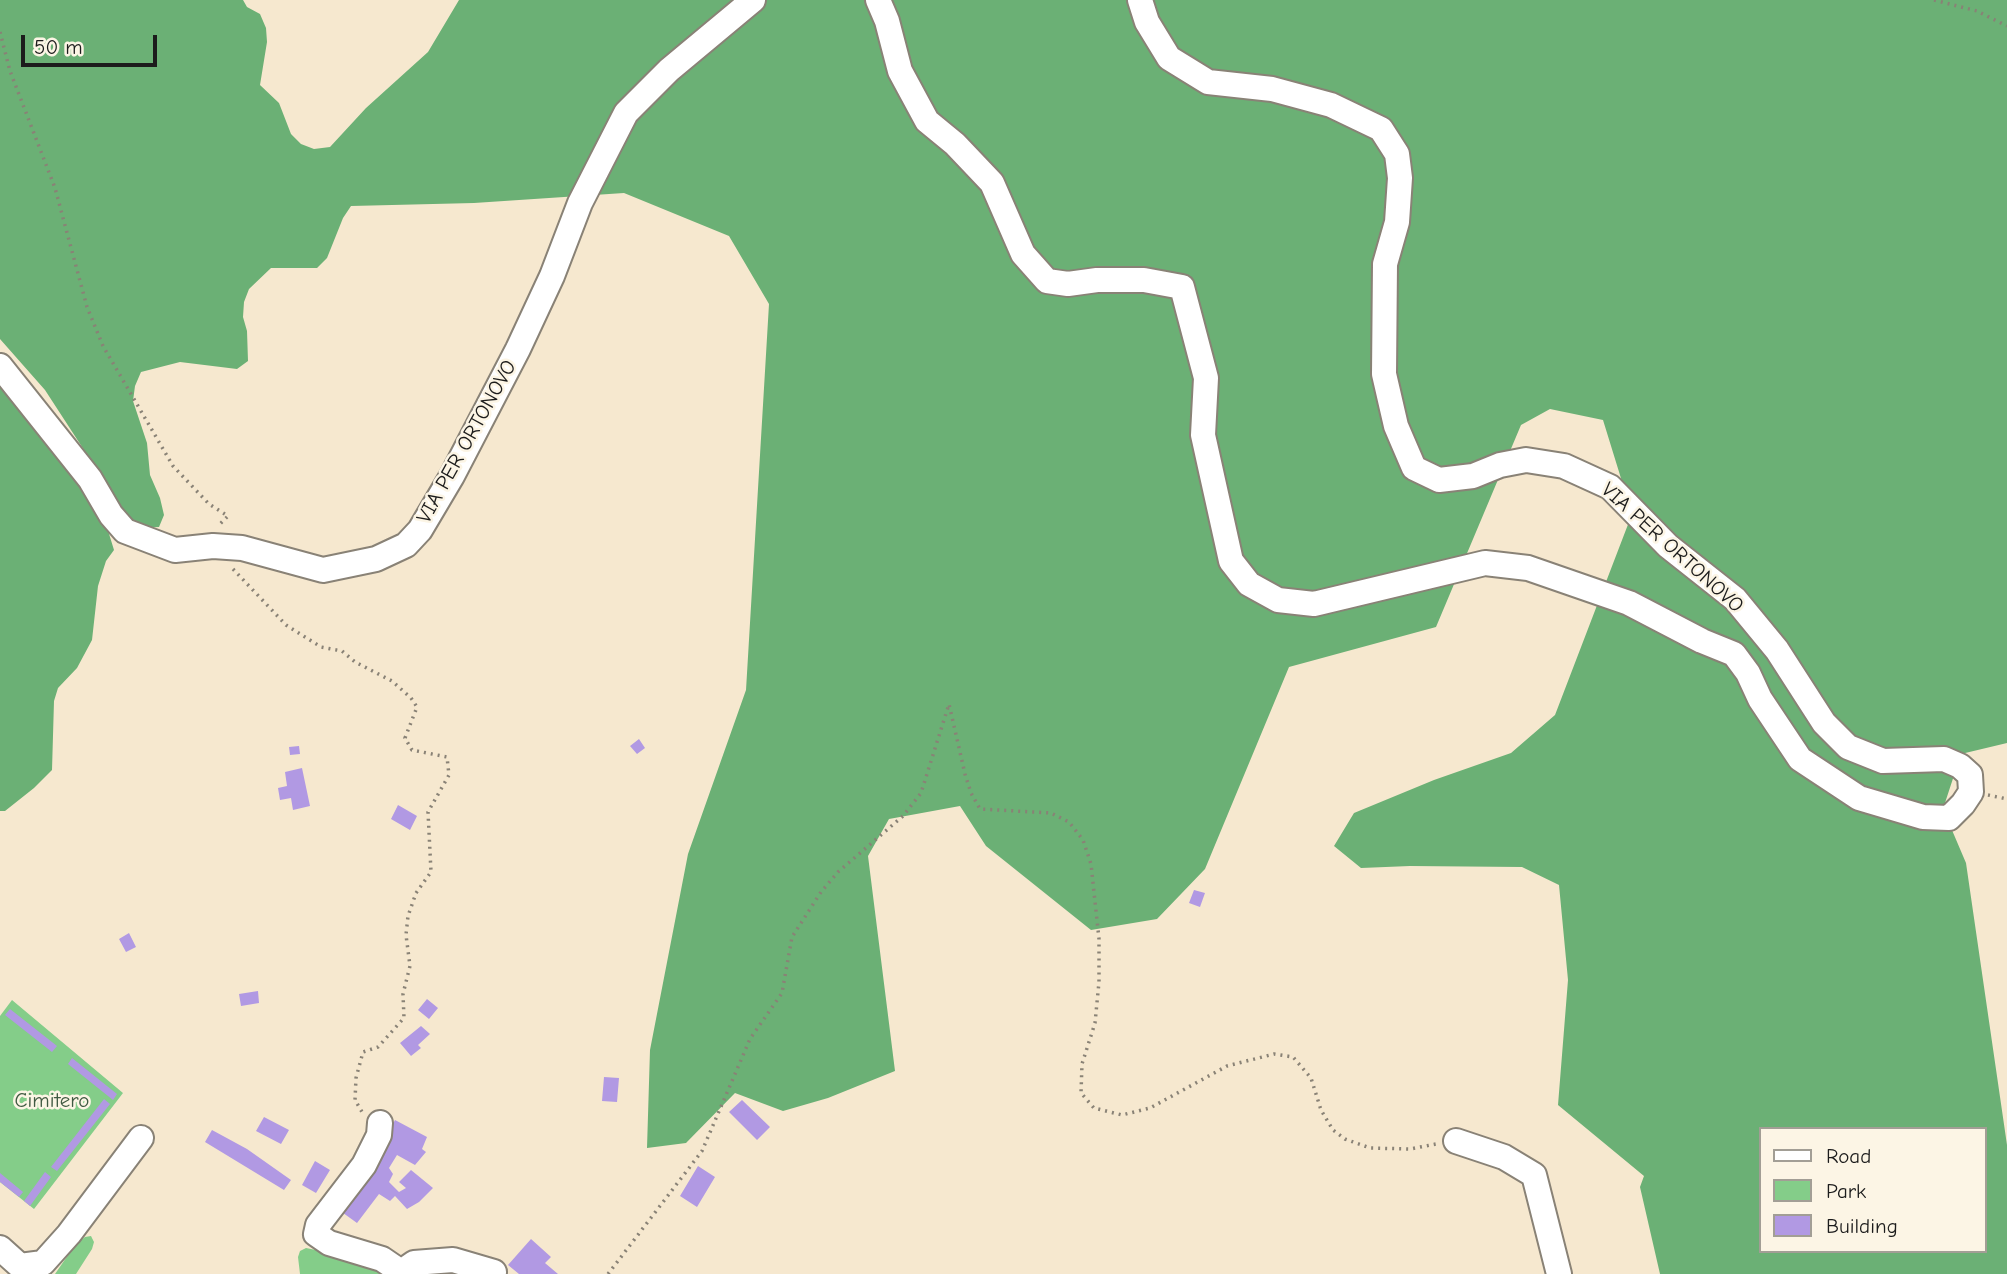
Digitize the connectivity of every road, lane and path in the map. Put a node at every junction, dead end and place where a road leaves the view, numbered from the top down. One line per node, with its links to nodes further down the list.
1 (753, 0): 7 (street, VIA PER ORTONOVO)
2 (878, 0): 3 (street, VIA PER ORTONOVO)
3 (1140, 0)
4 (1934, 0): 5 (path)
5 (2007, 26)
6 (0, 32): 8 (path)
7 (0, 366)
8 (211, 534)
9 (226, 567): 10 (path)
10 (380, 1123): 15 (street)
11 (141, 1138): 13 (street)
12 (1456, 1141): 16 (path); 17 (street)
13 (0, 1248)
14 (494, 1272): 15 (street)
15 (400, 1273)
16 (608, 1274)
17 (1559, 1274)

